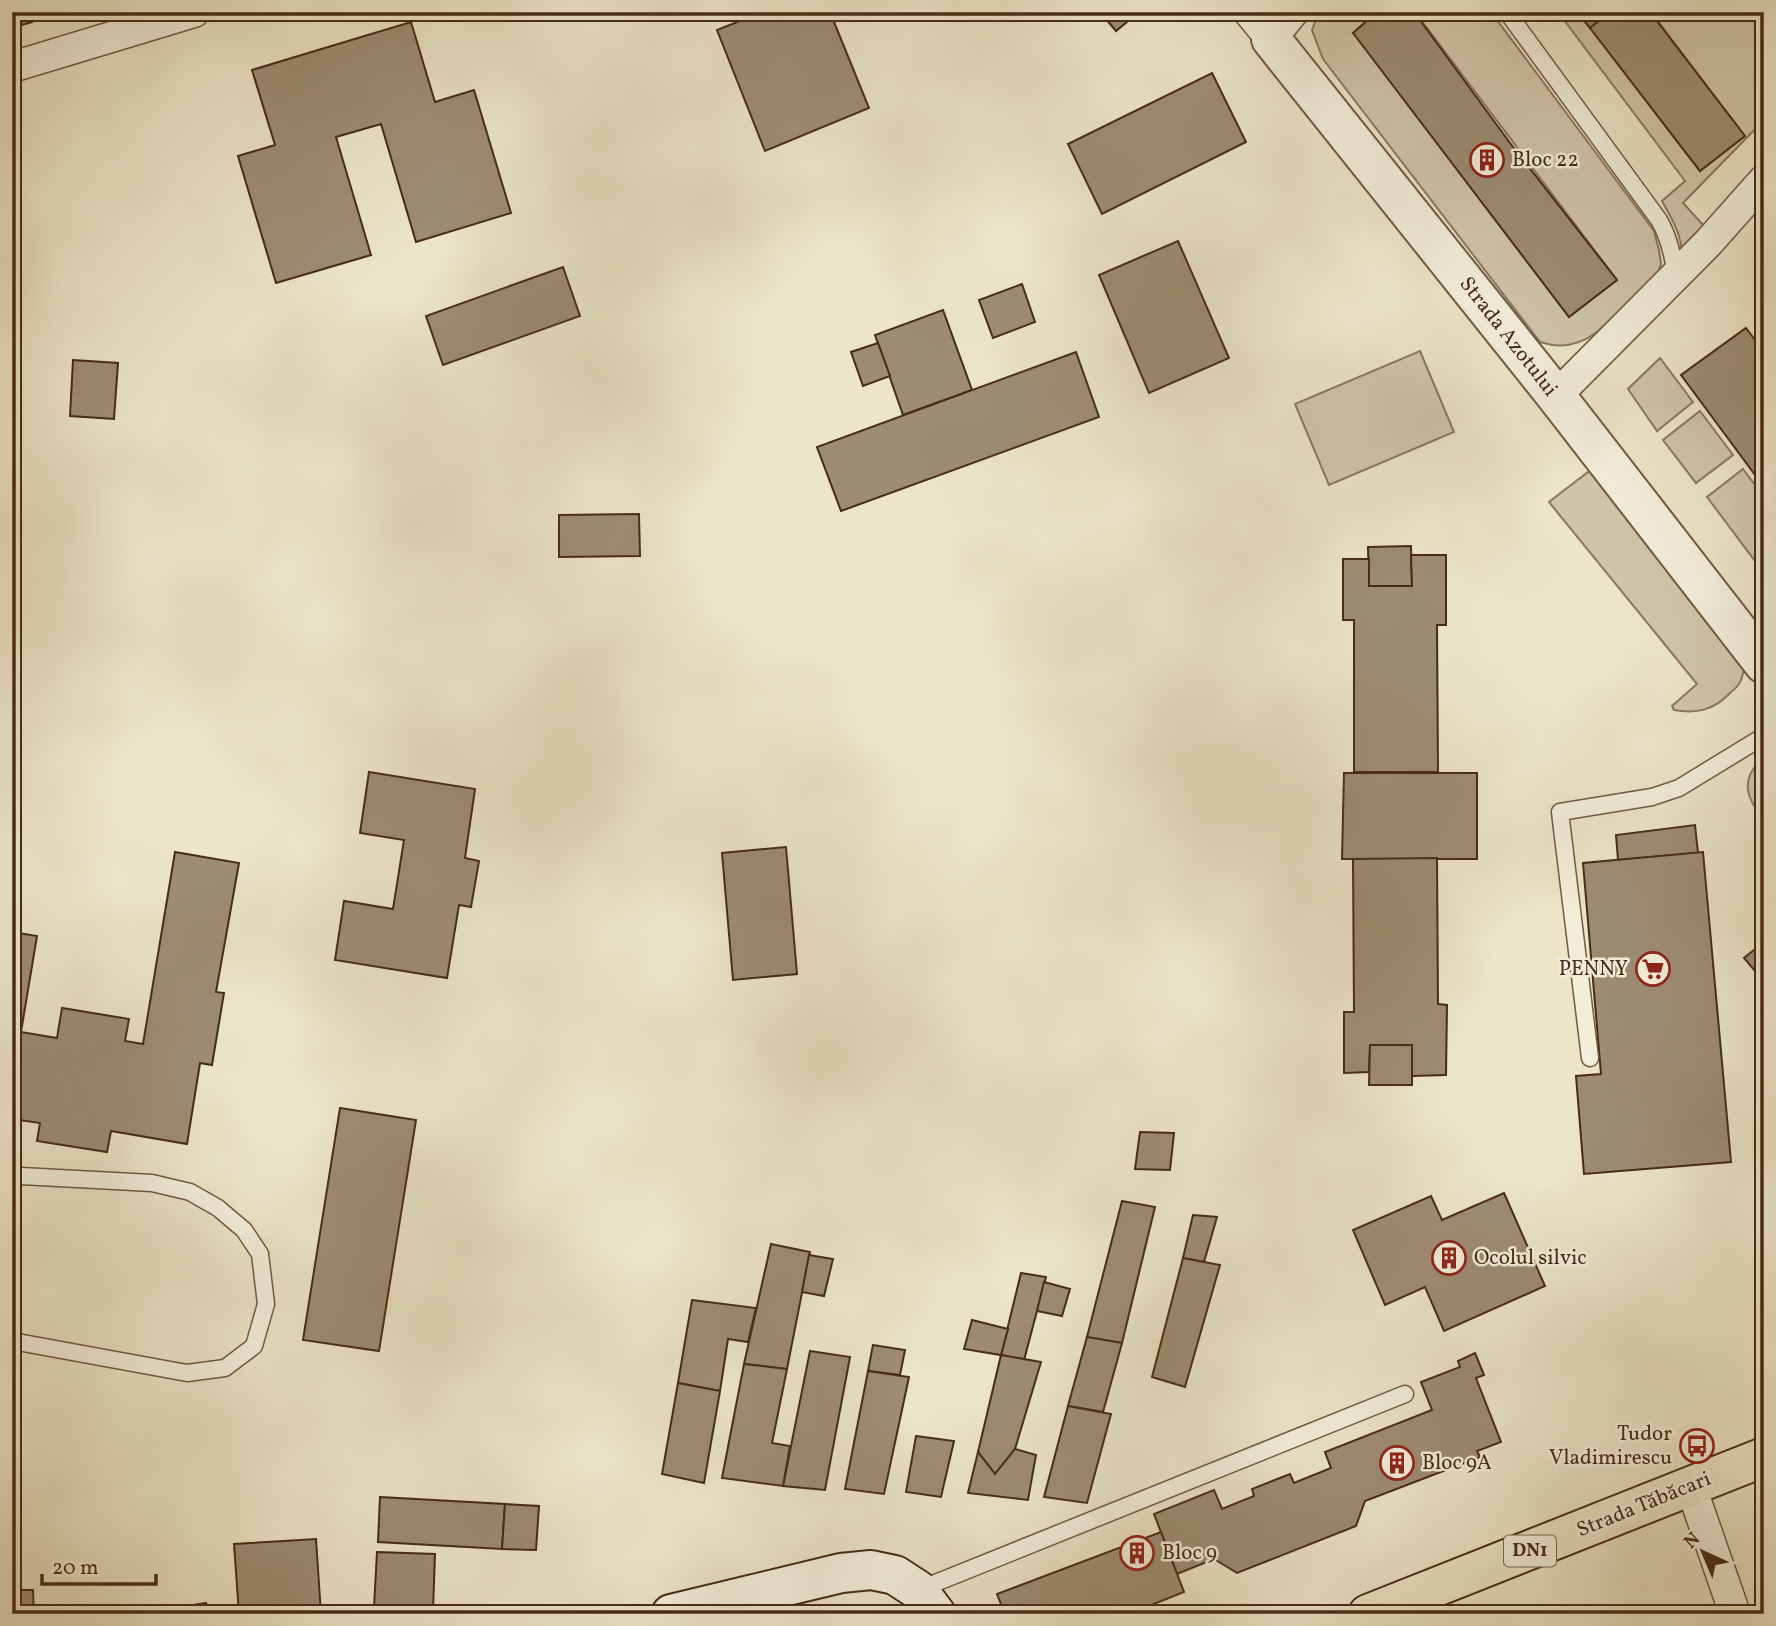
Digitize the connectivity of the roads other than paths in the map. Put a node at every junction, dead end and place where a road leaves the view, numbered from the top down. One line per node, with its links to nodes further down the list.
1 (194, 12): 4 (street)
2 (1507, 12): 6 (lane)
3 (1271, 21): 7 (street, Strada Azotului)
4 (12, 67)
5 (1764, 180): 6 (street)
6 (1676, 275): 7 (street)
7 (1556, 397): 8 (street, Strada Azotului)
8 (1764, 664)
9 (1764, 736): 10 (lane)
10 (1590, 1058)
11 (12, 1179): 12 (lane)
12 (12, 1341)
13 (1405, 1394): 16 (lane)
14 (1764, 1458): 15 (main road, Strada Tăbăcari / DN1)
15 (1691, 1487): 18 (main road, Strada Tăbăcari / DN1); 19 (street)
16 (927, 1602): 17 (street)
17 (671, 1614)
18 (1368, 1614)
19 (1735, 1614)

